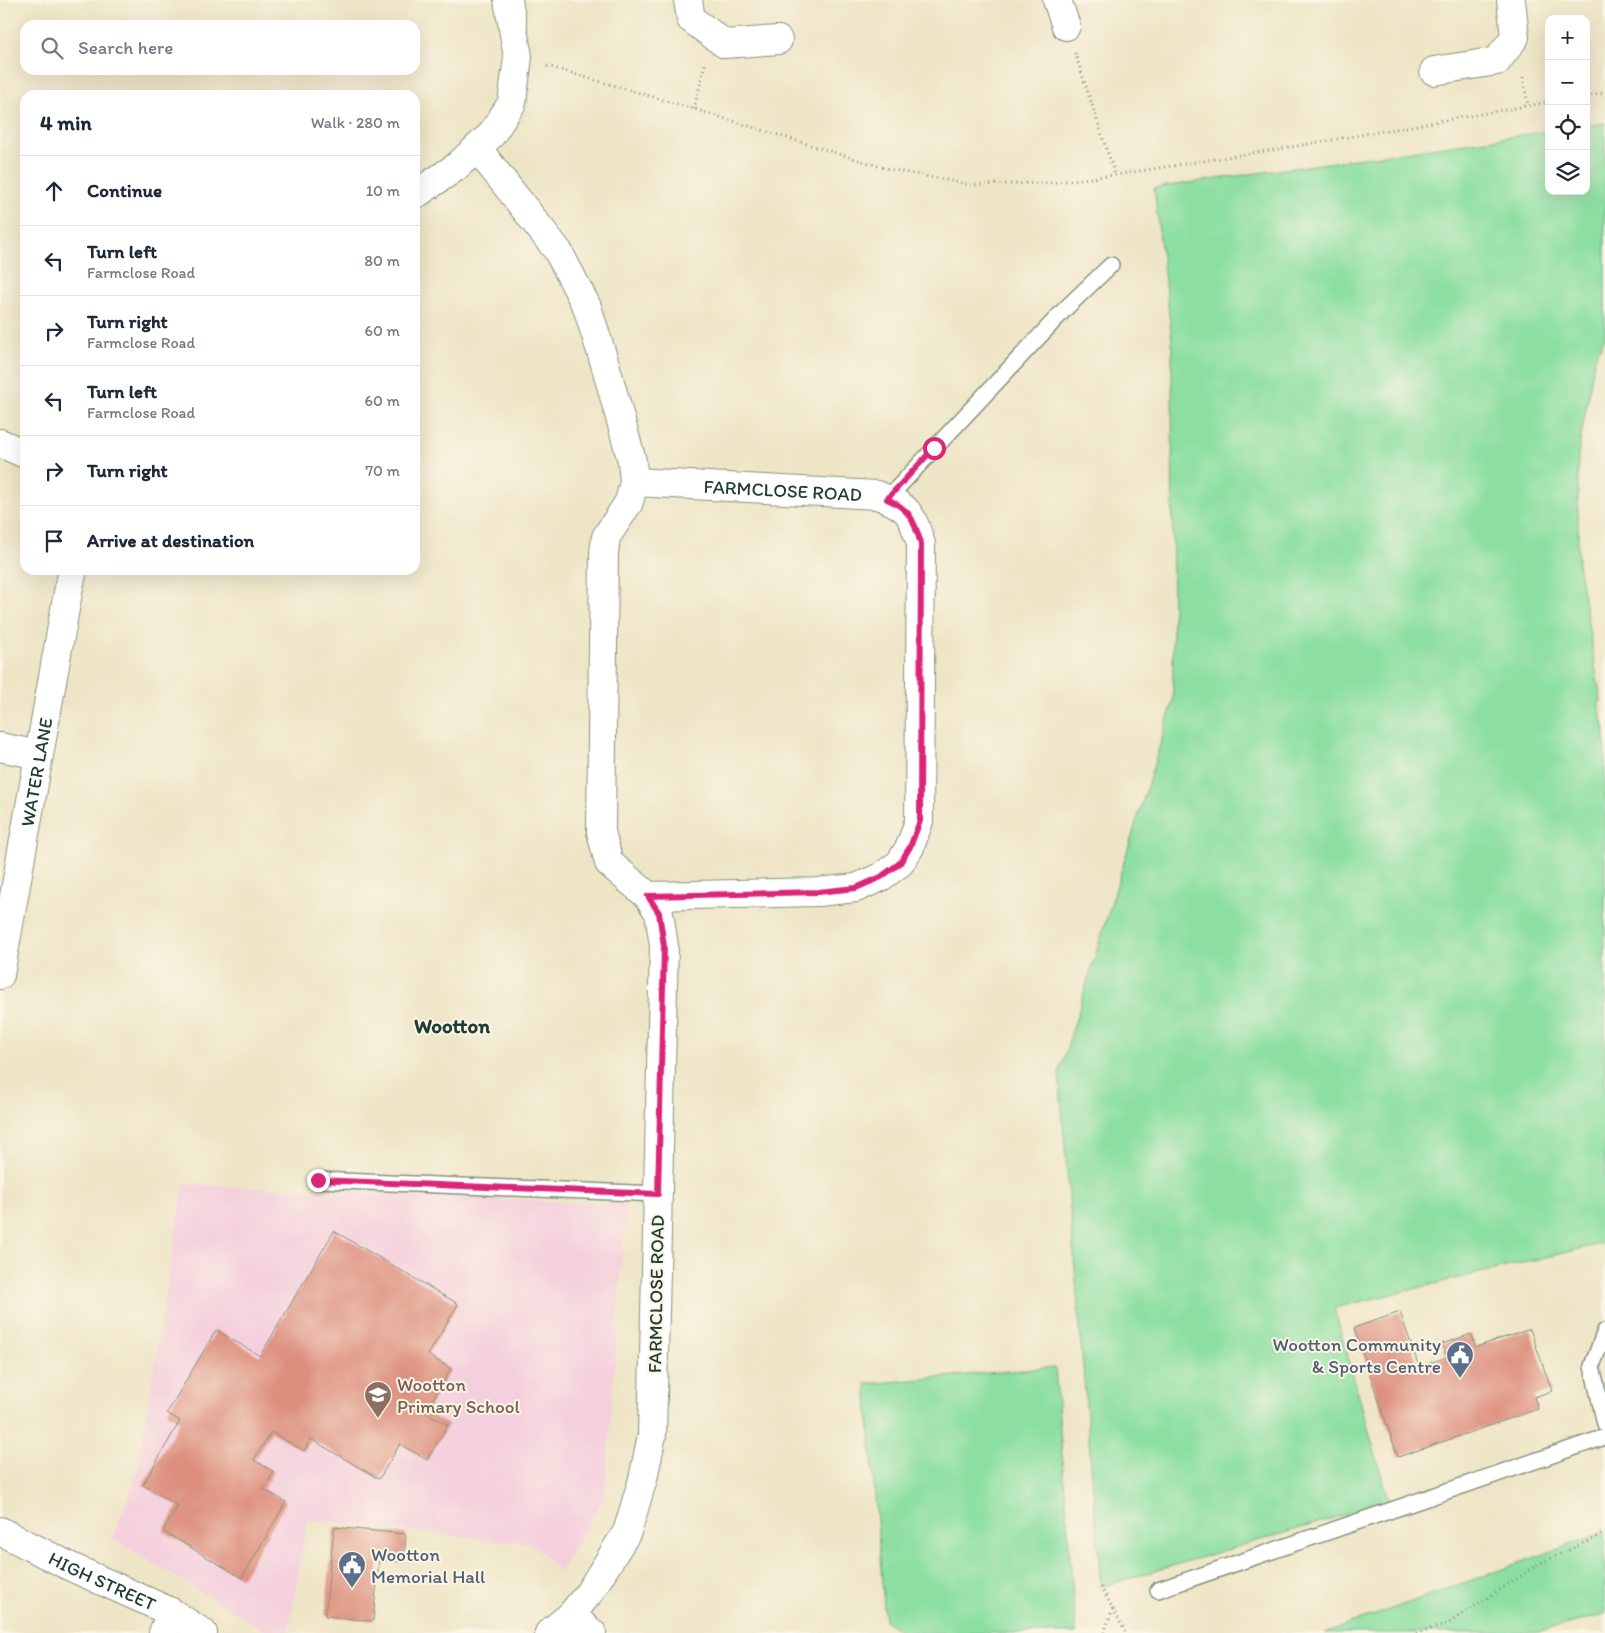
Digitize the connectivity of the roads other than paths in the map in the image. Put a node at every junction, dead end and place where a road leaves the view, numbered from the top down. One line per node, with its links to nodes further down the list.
1 (508, 0): 8 (street)
2 (688, 0): 6 (street)
3 (1057, 0): 5 (street)
4 (1511, 0): 7 (street)
5 (1066, 26)
6 (778, 40)
7 (1434, 71)
8 (478, 148): 9 (street); 13 (street, FARMCLOSE ROAD)
9 (420, 192)
10 (1112, 265): 14 (lane)
11 (0, 443): 12 (street)
12 (20, 452)
13 (634, 482): 14 (street, FARMCLOSE ROAD); 18 (street, FARMCLOSE ROAD)
14 (887, 499): 18 (street, FARMCLOSE ROAD)
15 (73, 575): 17 (street, WATER LANE)
16 (0, 747): 17 (street)
17 (39, 755): 19 (street, WATER LANE)
18 (648, 896): 21 (street, FARMCLOSE ROAD)
19 (0, 975)
20 (318, 1180): 21 (lane)
21 (658, 1194): 27 (street, FARMCLOSE ROAD)
22 (1605, 1331): 23 (lane)
23 (1605, 1424)
24 (1605, 1437): 26 (lane)
25 (0, 1531): 28 (street, HIGH STREET)
26 (1158, 1590)
27 (571, 1615): 30 (street, FARMCLOSE ROAD); 31 (street)
28 (167, 1622): 29 (street, HIGH STREET)
29 (203, 1633)
30 (549, 1633)
31 (592, 1633)

